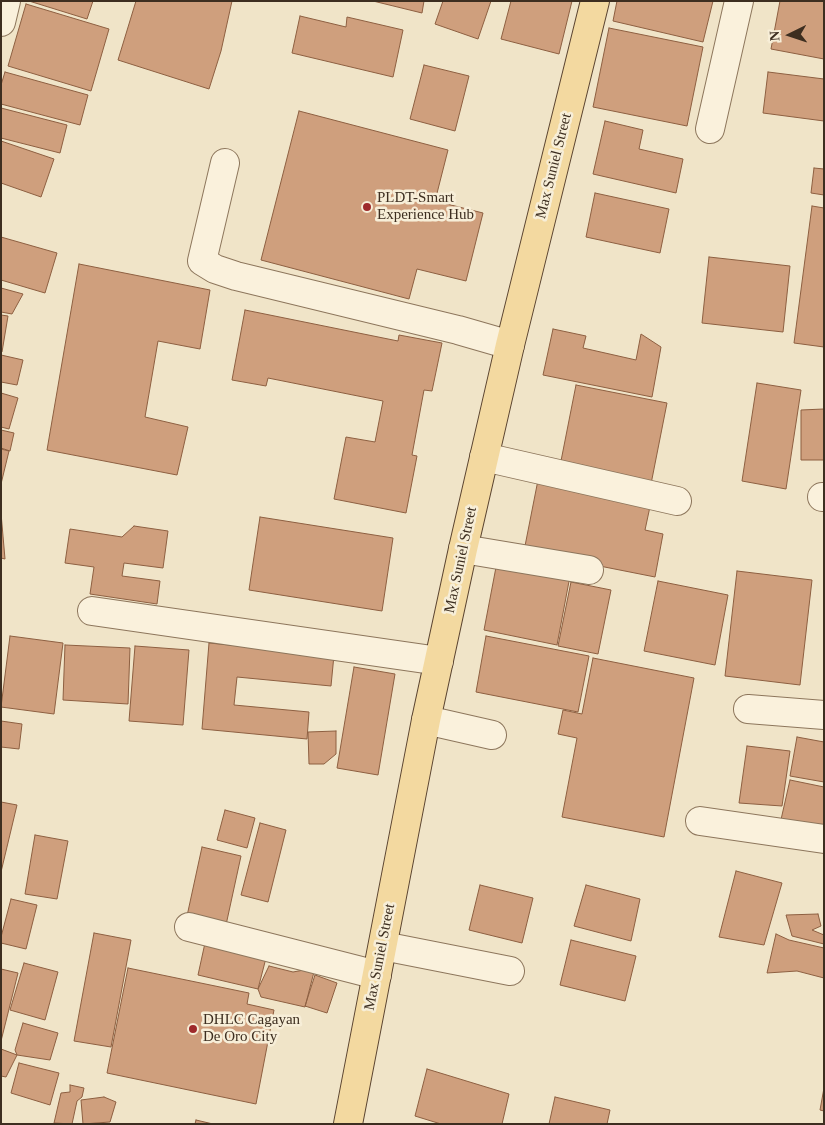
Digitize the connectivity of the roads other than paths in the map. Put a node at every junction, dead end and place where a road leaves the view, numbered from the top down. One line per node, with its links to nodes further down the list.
1 (6, 1): 4 (street)
2 (595, 1): 7 (main road, Max Suniel Street)
3 (739, 1): 5 (street)
4 (1, 22)
5 (710, 129)
6 (225, 163): 7 (street)
7 (510, 345): 8 (main road, Max Suniel Street)
8 (484, 457): 9 (street); 10 (main road, Max Suniel Street)
9 (677, 501)
10 (463, 549): 11 (street); 13 (main road, Max Suniel Street)
11 (589, 570)
12 (92, 611): 13 (street)
13 (439, 662): 16 (main road, Max Suniel Street)
14 (748, 709): 15 (street)
15 (824, 716)
16 (426, 720): 17 (street); 21 (main road, Max Suniel Street)
17 (492, 735)
18 (700, 821): 19 (street)
19 (824, 839)
20 (189, 927): 23 (street)
21 (382, 946): 22 (street); 23 (main road, Max Suniel Street)
22 (510, 971)
23 (377, 974): 24 (main road, Max Suniel Street)
24 (348, 1124)

